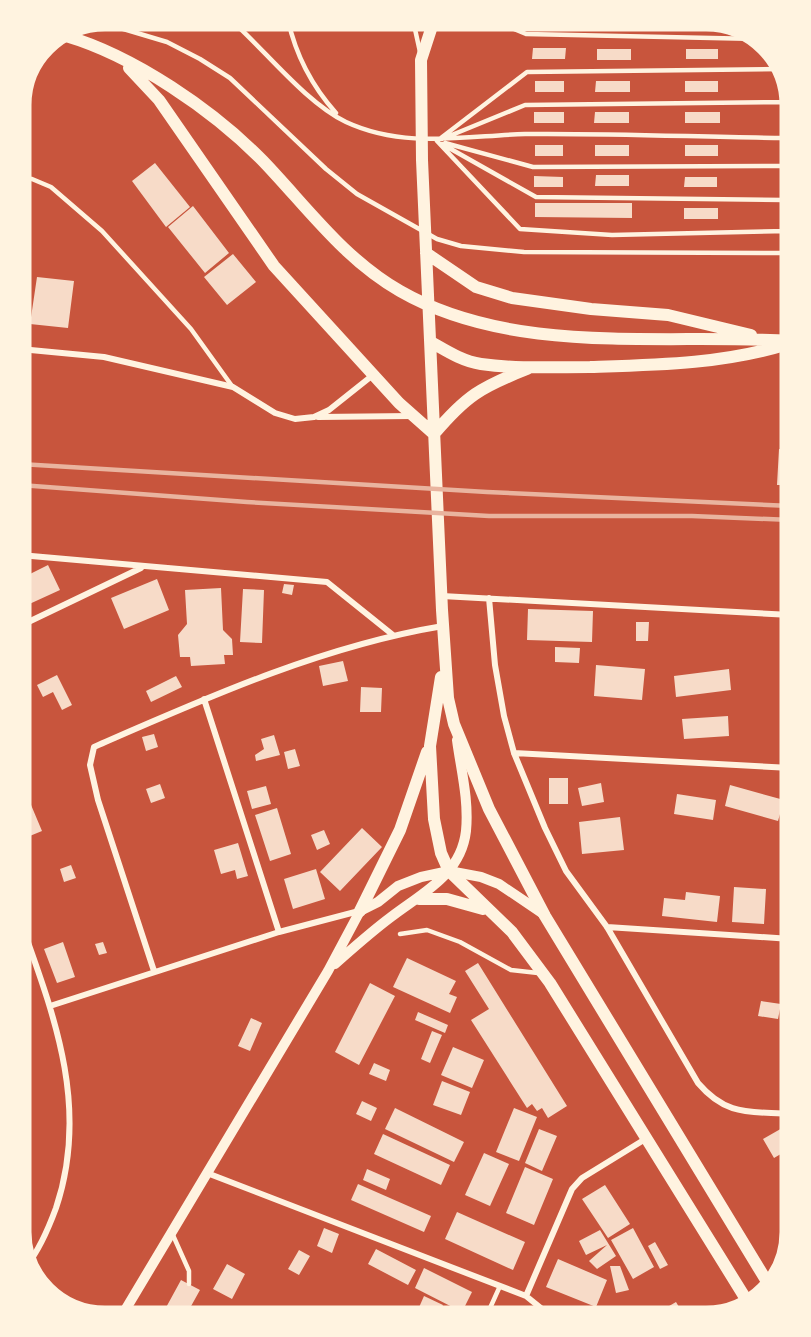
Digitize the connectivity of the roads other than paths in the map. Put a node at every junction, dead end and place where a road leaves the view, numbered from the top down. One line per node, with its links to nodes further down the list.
1 (126, 30): 21 (lane)
2 (241, 30): 13 (lane)
3 (290, 30): 13 (lane)
4 (415, 30): 10 (lane)
5 (431, 30): 10 (main road)
6 (516, 30): 8 (lane)
7 (72, 38): 9 (main road)
8 (740, 39)
9 (116, 55): 23 (main road); 28 (main road)
10 (421, 60): 20 (main road)
11 (771, 69): 15 (lane)
12 (781, 102): 15 (lane)
13 (344, 122): 15 (lane)
14 (781, 138): 15 (lane)
15 (437, 141): 16 (lane); 18 (lane); 19 (lane)
16 (781, 166)
17 (30, 179): 29 (lane)
18 (781, 200)
19 (781, 231)
20 (426, 252): 22 (main road); 23 (main road)
21 (781, 252)
22 (431, 335): 27 (main road); 32 (main road)
23 (769, 340): 24 (main road)
24 (781, 341)
25 (781, 345): 27 (main road)
26 (30, 350): 29 (street)
27 (531, 368): 32 (main road)
28 (373, 375): 30 (main road); 31 (street)
29 (233, 387): 31 (street)
30 (414, 416): 31 (street); 32 (main road)
31 (314, 417)
32 (434, 434): 35 (main road)
33 (30, 556): 34 (street)
34 (142, 568): 38 (street); 40 (street)
35 (441, 596): 36 (street); 39 (main road)
36 (489, 598): 37 (street); 45 (street)
37 (781, 614)
38 (30, 621)
39 (443, 626): 40 (street); 41 (main road)
40 (393, 635): 42 (street)
41 (445, 658): 43 (main road); 44 (main road)
42 (204, 699): 53 (street); 57 (street)
43 (457, 736): 47 (street); 50 (main road)
44 (430, 746): 47 (main road); 49 (main road)
45 (514, 753): 46 (street); 52 (street)
46 (781, 767)
47 (449, 871): 48 (street); 49 (street); 50 (street); 51 (main road)
48 (419, 899): 51 (main road); 58 (street)
49 (360, 911): 53 (street); 58 (street)
50 (545, 916): 66 (main road)
51 (497, 917): 59 (main road)
52 (607, 927): 55 (street); 61 (street)
53 (279, 932): 57 (street)
54 (400, 934): 59 (lane)
55 (781, 938)
56 (30, 949): 60 (street)
57 (154, 971): 60 (street)
58 (328, 971): 63 (street)
59 (544, 974): 62 (main road)
60 (50, 1006): 65 (street)
61 (781, 1113)
62 (647, 1138): 69 (street); 70 (main road)
63 (207, 1173): 64 (street); 68 (street)
64 (172, 1233): 67 (lane); 71 (street)
65 (34, 1253)
66 (765, 1278)
67 (189, 1284)
68 (500, 1286): 69 (street); 72 (lane)
69 (526, 1296): 73 (street)
70 (744, 1296)
71 (128, 1307)
72 (491, 1307)
73 (540, 1307)

